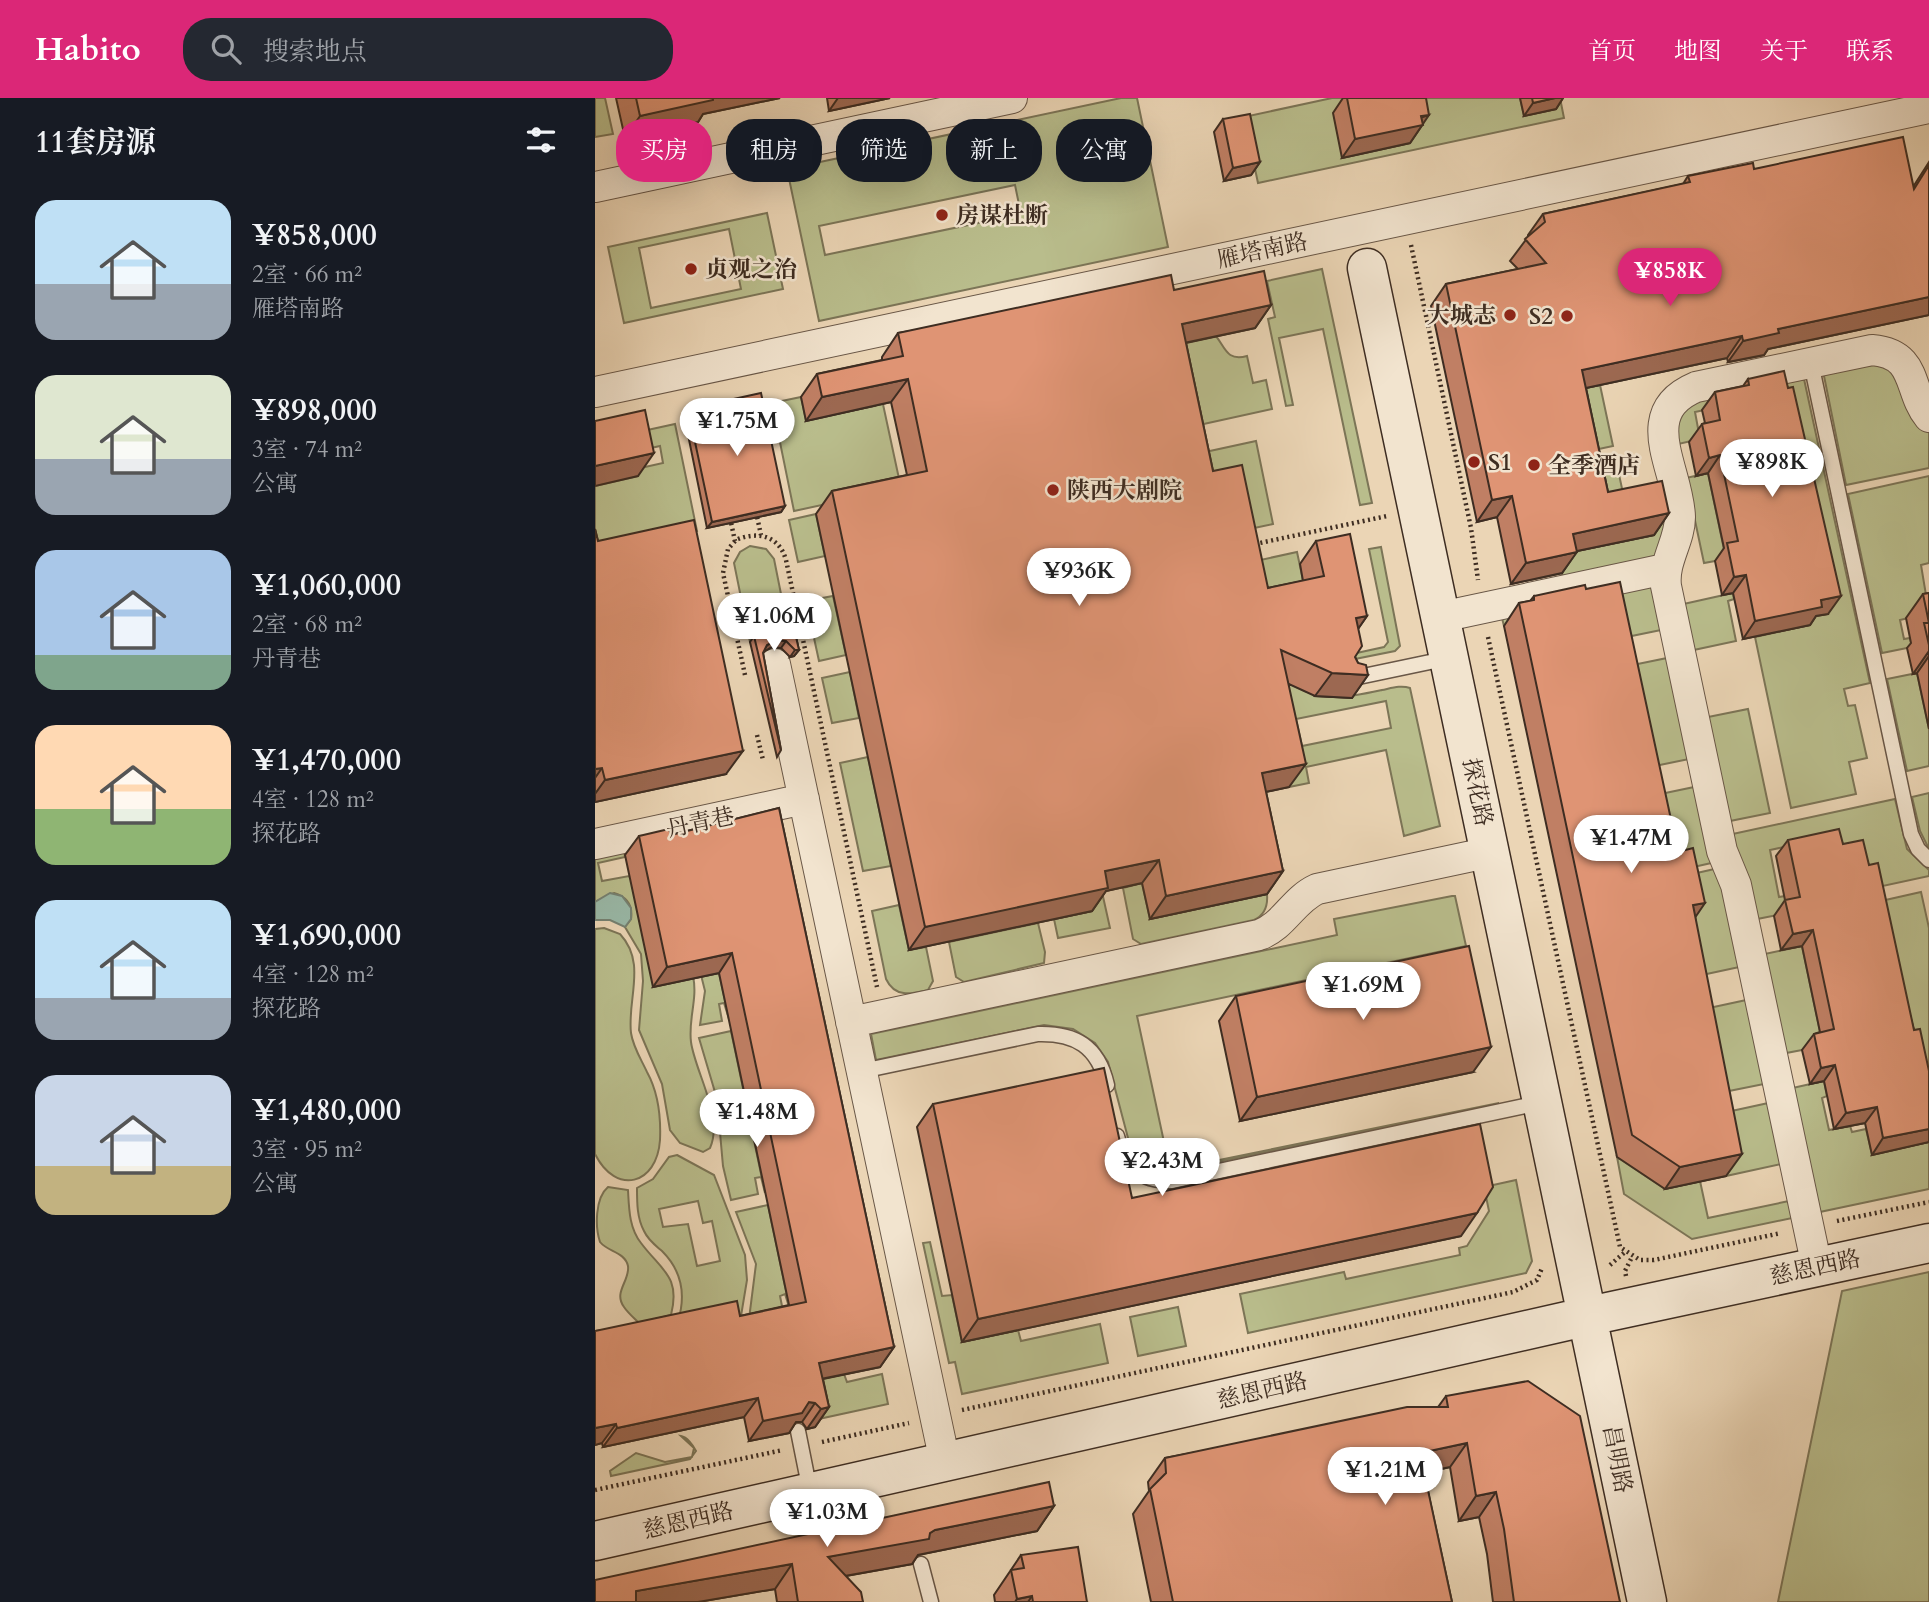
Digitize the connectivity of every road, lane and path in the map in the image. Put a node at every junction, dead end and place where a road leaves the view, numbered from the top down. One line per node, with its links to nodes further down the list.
1 (1012, 98): 5 (street)
2 (1929, 108): 8 (street, 雁塔南路)
3 (671, 110): 4 (path)
4 (673, 119)
5 (712, 162)
6 (618, 182): 7 (street)
7 (595, 187)
8 (1405, 219): 11 (street, 雁塔南路); 20 (path)
9 (1367, 268): 15 (street, 探花路)
10 (1811, 363): 12 (street); 19 (street); 28 (lane)
11 (595, 392)
12 (1929, 417)
13 (754, 501): 16 (path)
14 (727, 506): 17 (path)
15 (1393, 515): 18 (path); 21 (street, 探花路)
16 (761, 535)
17 (735, 541)
18 (1254, 545)
19 (1665, 569): 20 (street); 35 (street)
20 (1482, 609): 21 (street); 35 (path)
21 (1441, 617): 22 (street, 探花路)
22 (1450, 658): 24 (lane); 27 (street, 探花路)
23 (775, 664): 25 (street)
24 (1348, 679)
25 (804, 799): 26 (street, 丹青巷); 29 (street)
26 (595, 844)
27 (1491, 852): 29 (street); 32 (street, 探花路)
28 (1929, 860)
29 (852, 1022): 30 (street)
30 (862, 1071): 31 (lane); 40 (street)
31 (1110, 1101)
32 (1544, 1102): 33 (lane); 39 (street, 探花路)
33 (1115, 1124)
34 (1929, 1202): 35 (path)
35 (1808, 1228): 38 (street)
36 (1929, 1243): 38 (street, 慈恩西路)
37 (1542, 1262): 40 (path)
38 (1817, 1267): 39 (street, 慈恩西路)
39 (1589, 1316): 43 (street, 慈恩西路); 49 (street, 昌明路)
40 (935, 1416): 42 (path); 43 (street)
41 (798, 1431): 42 (lane)
42 (801, 1446): 44 (path); 45 (lane)
43 (945, 1462): 45 (street, 慈恩西路)
44 (595, 1490)
45 (811, 1493): 46 (street, 慈恩西路)
46 (595, 1541)
47 (921, 1564): 48 (lane)
48 (931, 1602)
49 (1647, 1602)

